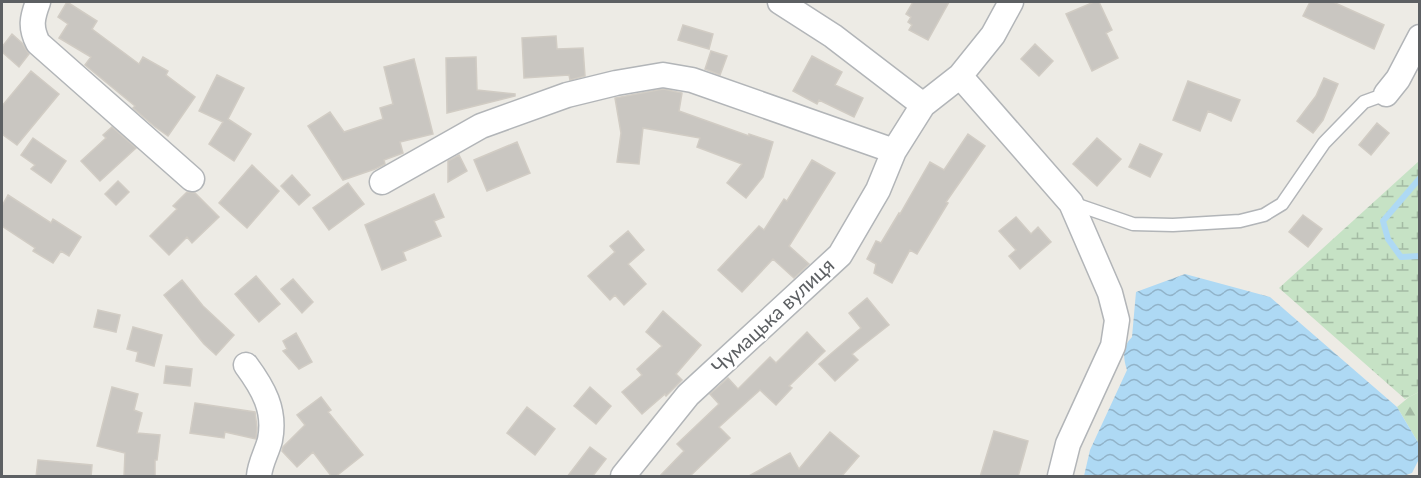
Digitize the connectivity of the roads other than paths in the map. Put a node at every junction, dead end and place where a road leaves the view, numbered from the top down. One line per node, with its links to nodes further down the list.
1 (38, 2): 9 (street)
2 (780, 2): 7 (street)
3 (1011, 2): 5 (street, Чумацька вулиця)
4 (1419, 37): 6 (street)
5 (960, 76): 7 (street, Чумацька вулиця); 11 (street)
6 (1386, 94): 11 (lane)
7 (923, 105): 8 (street, Чумацька вулиця)
8 (894, 151): 10 (street); 14 (street, Чумацька вулиця)
9 (192, 179)
10 (382, 182)
11 (1071, 203): 15 (street)
12 (246, 365): 13 (street)
13 (259, 477)
14 (624, 477)
15 (1060, 477)

